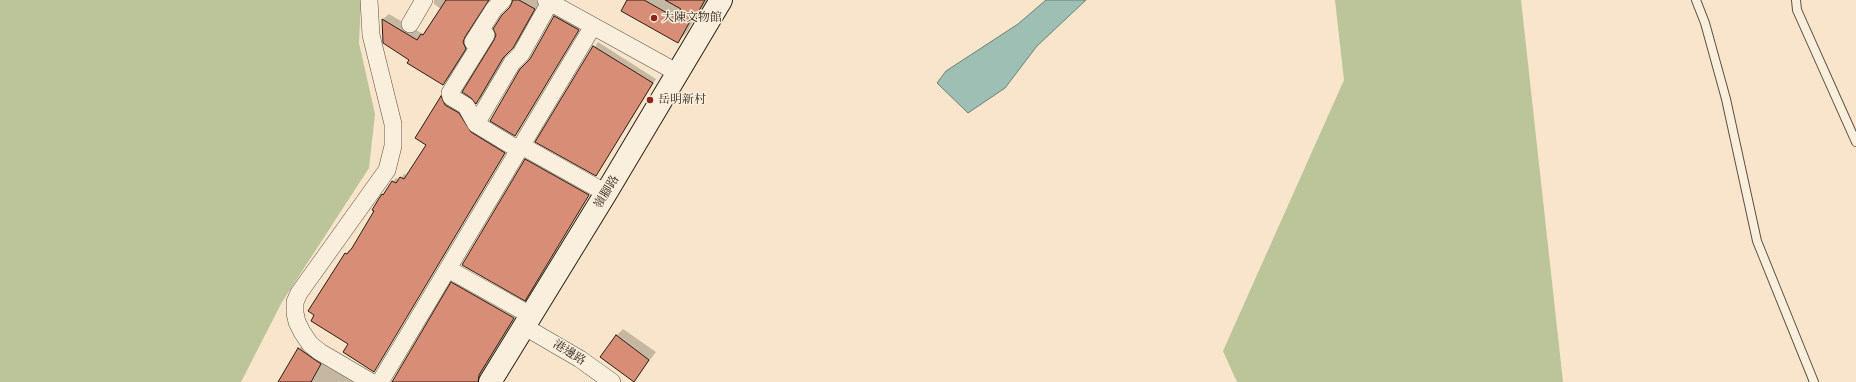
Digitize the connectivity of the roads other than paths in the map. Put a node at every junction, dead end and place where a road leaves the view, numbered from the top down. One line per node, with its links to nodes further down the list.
1 (369, 0): 19 (street)
2 (424, 0): 8 (street)
3 (503, 0): 11 (street)
4 (721, 0): 12 (street, 嶺腳路)
5 (1696, 0): 23 (lane)
6 (1796, 0): 14 (lane)
7 (548, 1): 9 (street); 13 (street)
8 (410, 24)
9 (593, 26): 12 (street); 15 (street)
10 (486, 35): 13 (street)
11 (463, 59)
12 (678, 73): 16 (street, 嶺腳路)
13 (476, 124): 15 (street)
14 (1856, 142)
15 (521, 148): 16 (street); 17 (street)
16 (606, 194): 18 (street, 嶺腳路)
17 (448, 268): 18 (street, 港邊路); 20 (street)
18 (529, 321): 21 (street, 嶺腳路); 22 (street, 港邊路)
19 (371, 382)
20 (380, 382)
21 (490, 382)
22 (612, 382)
23 (1814, 382)

